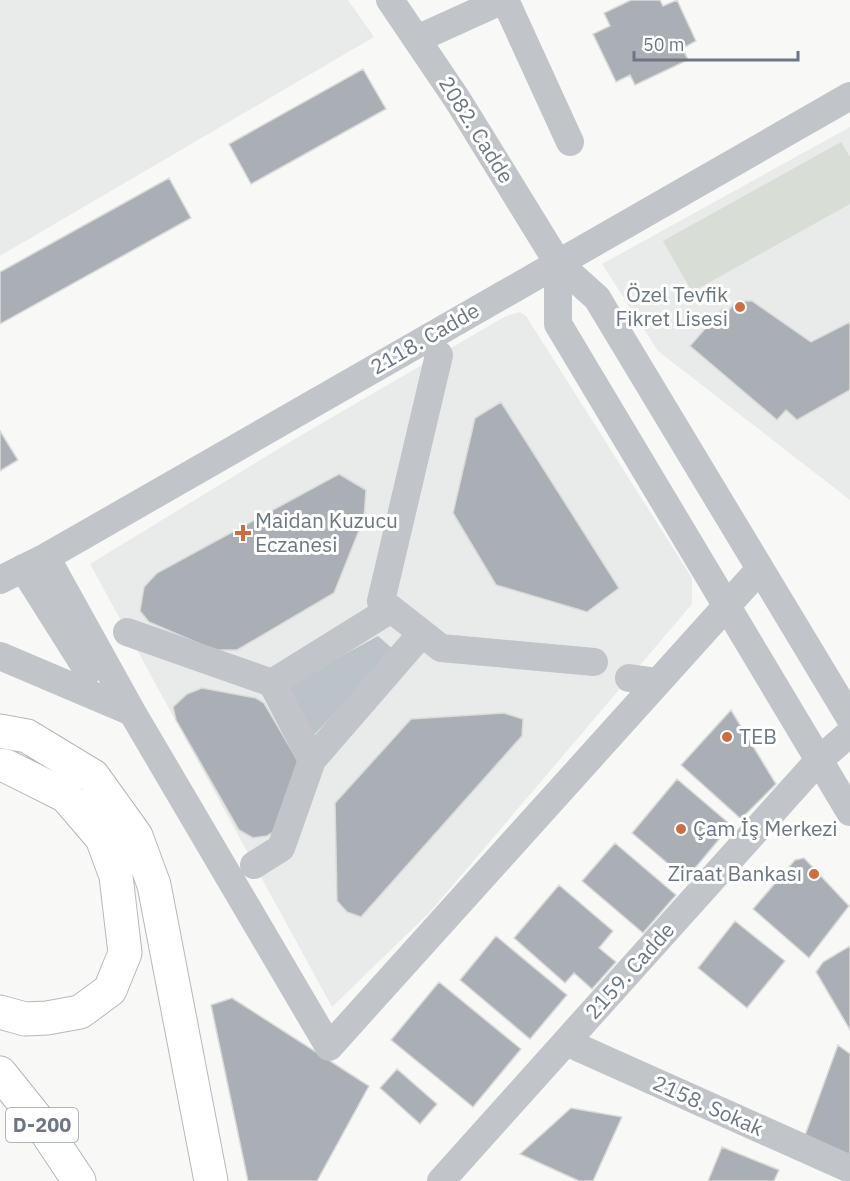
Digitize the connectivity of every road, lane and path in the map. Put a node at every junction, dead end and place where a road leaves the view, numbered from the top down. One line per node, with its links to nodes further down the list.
1 (390, 0): 3 (street, 2082. Cadde)
2 (504, 0): 3 (street); 5 (street)
3 (417, 39): 6 (street, 2082. Cadde)
4 (850, 96): 6 (street, 2118. Cadde)
5 (570, 142)
6 (558, 263): 8 (street, 2118. Cadde); 9 (street); 10 (street)
7 (439, 355): 11 (street)
8 (23, 568): 14 (street); 20 (street)
9 (760, 568): 10 (street); 21 (street)
10 (727, 607): 18 (street); 25 (street)
11 (391, 609): 13 (street); 19 (street)
12 (126, 632): 19 (street)
13 (422, 633): 16 (street); 24 (street)
14 (0, 641)
15 (0, 656): 20 (street)
16 (594, 662)
17 (629, 678): 18 (street)
18 (658, 682): 20 (street)
19 (273, 683): 24 (street)
20 (132, 712)
21 (850, 717)
22 (0, 731): 34 (main road)
23 (850, 733): 25 (street, 2159. Cadde)
24 (312, 760): 28 (street)
25 (819, 760): 27 (street); 30 (street, 2159. Cadde)
26 (0, 765): 29 (main road)
27 (850, 812)
28 (254, 865)
29 (0, 1012)
30 (566, 1042): 32 (street, 2158. Sokak); 35 (street, 2159. Cadde)
31 (0, 1073): 33 (main road, D-200)
32 (850, 1169)
33 (79, 1181)
34 (211, 1181)
35 (441, 1181)

